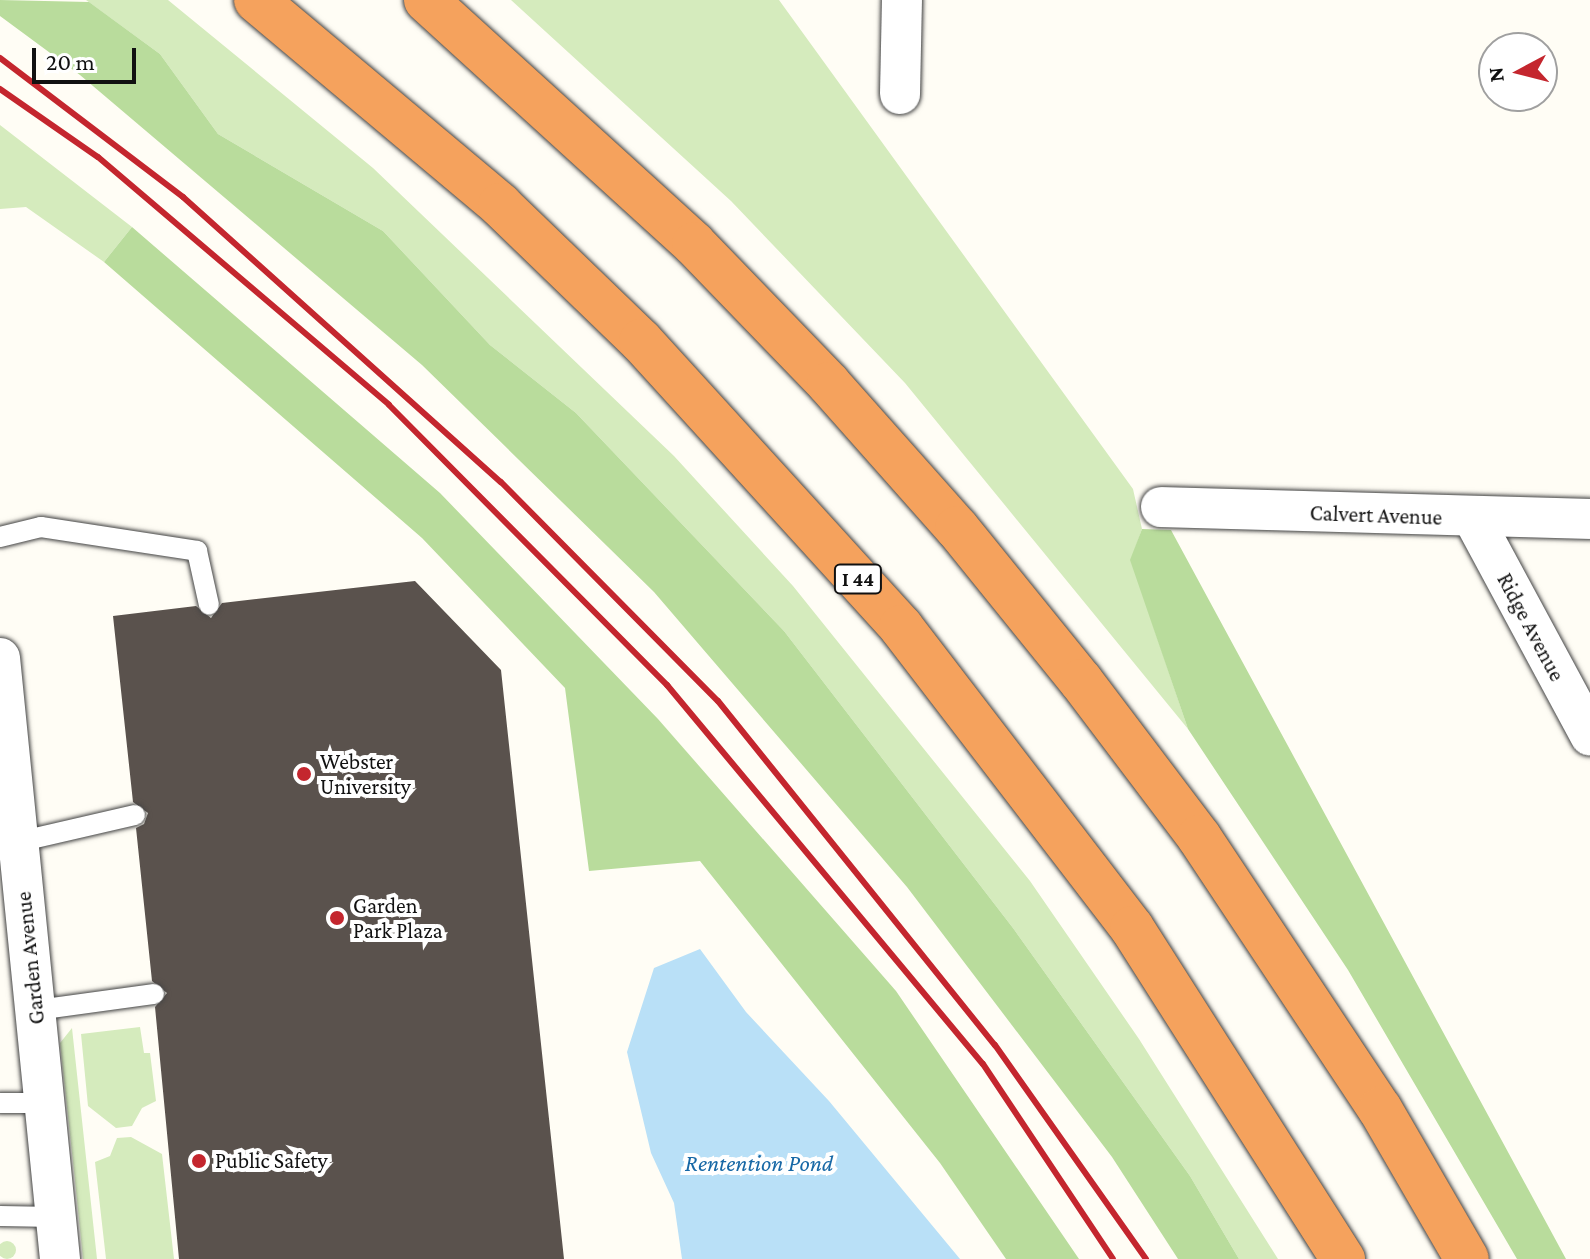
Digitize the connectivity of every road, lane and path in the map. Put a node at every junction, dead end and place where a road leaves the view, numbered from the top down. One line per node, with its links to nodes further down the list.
1 (256, 0): 21 (highway, I 44)
2 (426, 0): 22 (highway)
3 (902, 0): 4 (street)
4 (900, 94)
5 (1161, 507): 6 (street, Calvert Avenue)
6 (1473, 518): 7 (street, Calvert Avenue); 11 (street, Ridge Avenue)
7 (1590, 519)
8 (0, 537): 9 (lane)
9 (209, 605)
10 (0, 658): 13 (street, Garden Avenue)
11 (1590, 735)
12 (135, 815): 13 (lane)
13 (18, 842): 15 (street, Garden Avenue)
14 (154, 994): 15 (lane)
15 (37, 1010): 17 (street, Garden Avenue)
16 (0, 1103): 17 (lane)
17 (42, 1103): 19 (street, Garden Avenue)
18 (0, 1216): 19 (lane)
19 (55, 1217): 20 (street, Garden Avenue)
20 (60, 1259)
21 (1343, 1259)
22 (1467, 1259)

